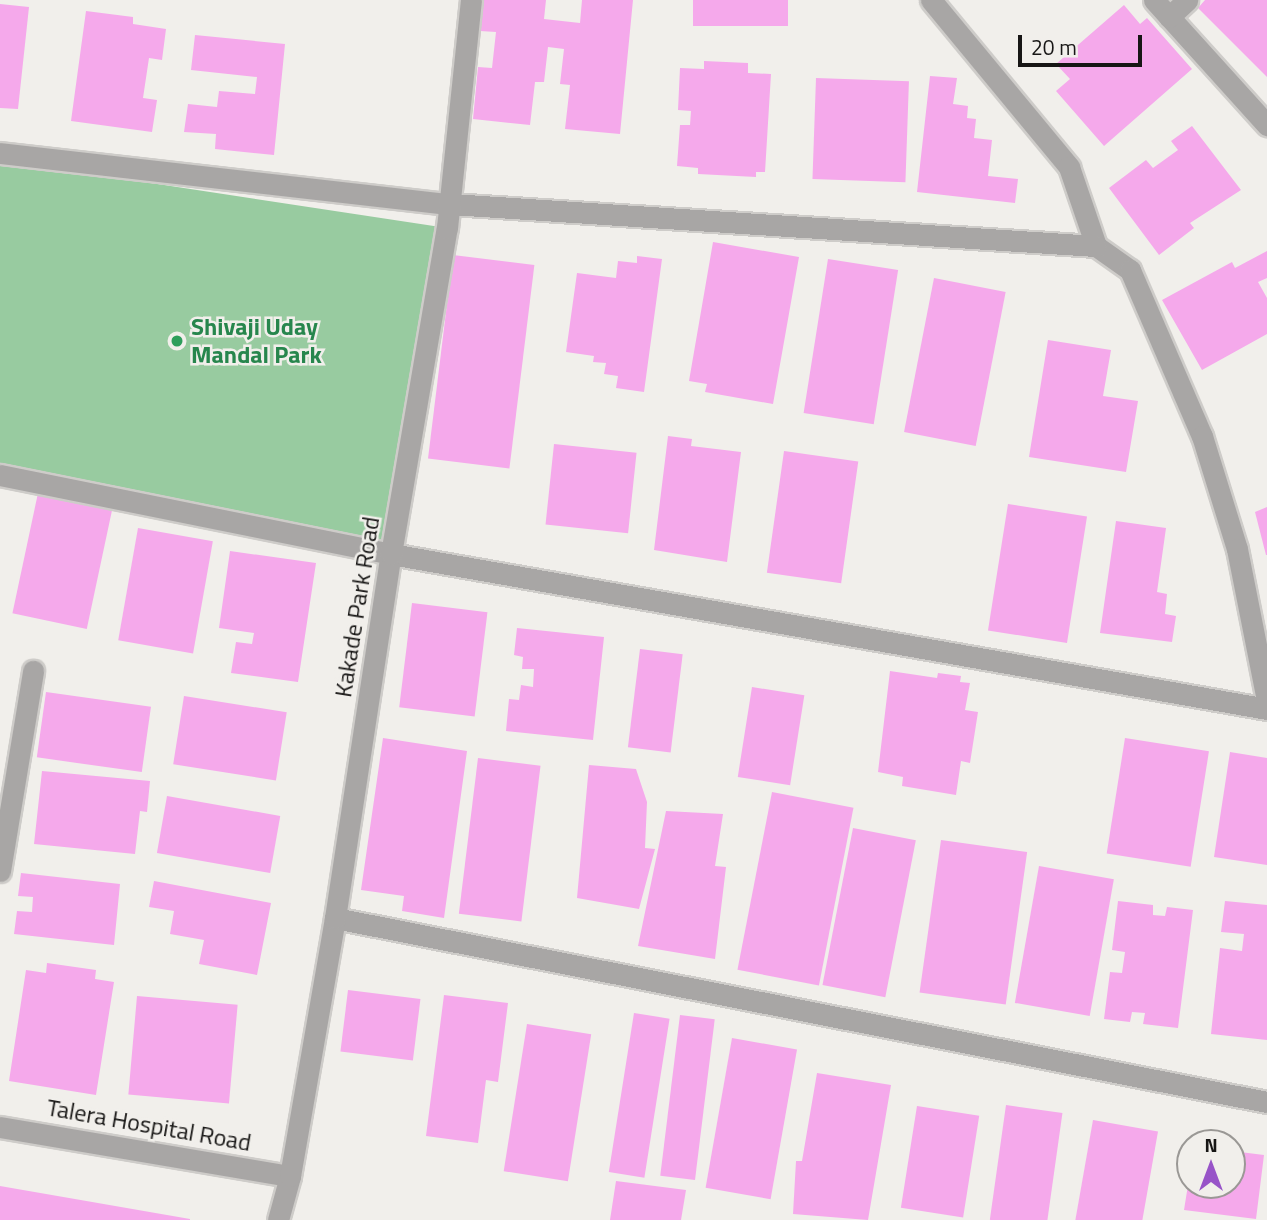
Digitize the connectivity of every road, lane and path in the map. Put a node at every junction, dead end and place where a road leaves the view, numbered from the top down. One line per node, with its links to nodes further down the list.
1 (471, 0): 8 (street, Kakade Park Road)
2 (931, 0): 9 (street)
3 (1154, 0): 5 (street)
4 (1187, 0): 5 (street)
5 (1169, 17): 6 (street)
6 (1267, 125)
7 (0, 153): 8 (street)
8 (451, 204): 9 (street); 11 (street, Kakade Park Road)
9 (1096, 246): 13 (street)
10 (0, 475): 11 (street)
11 (391, 554): 14 (street); 16 (street, Kakade Park Road)
12 (33, 671): 15 (street)
13 (1267, 700)
14 (1267, 709)
15 (0, 871)
16 (335, 918): 17 (street); 19 (street, Kakade Park Road)
17 (1267, 1102)
18 (0, 1127): 19 (street, Talera Hospital Road)
19 (290, 1176): 20 (street, Kakade Park Road)
20 (278, 1220)

